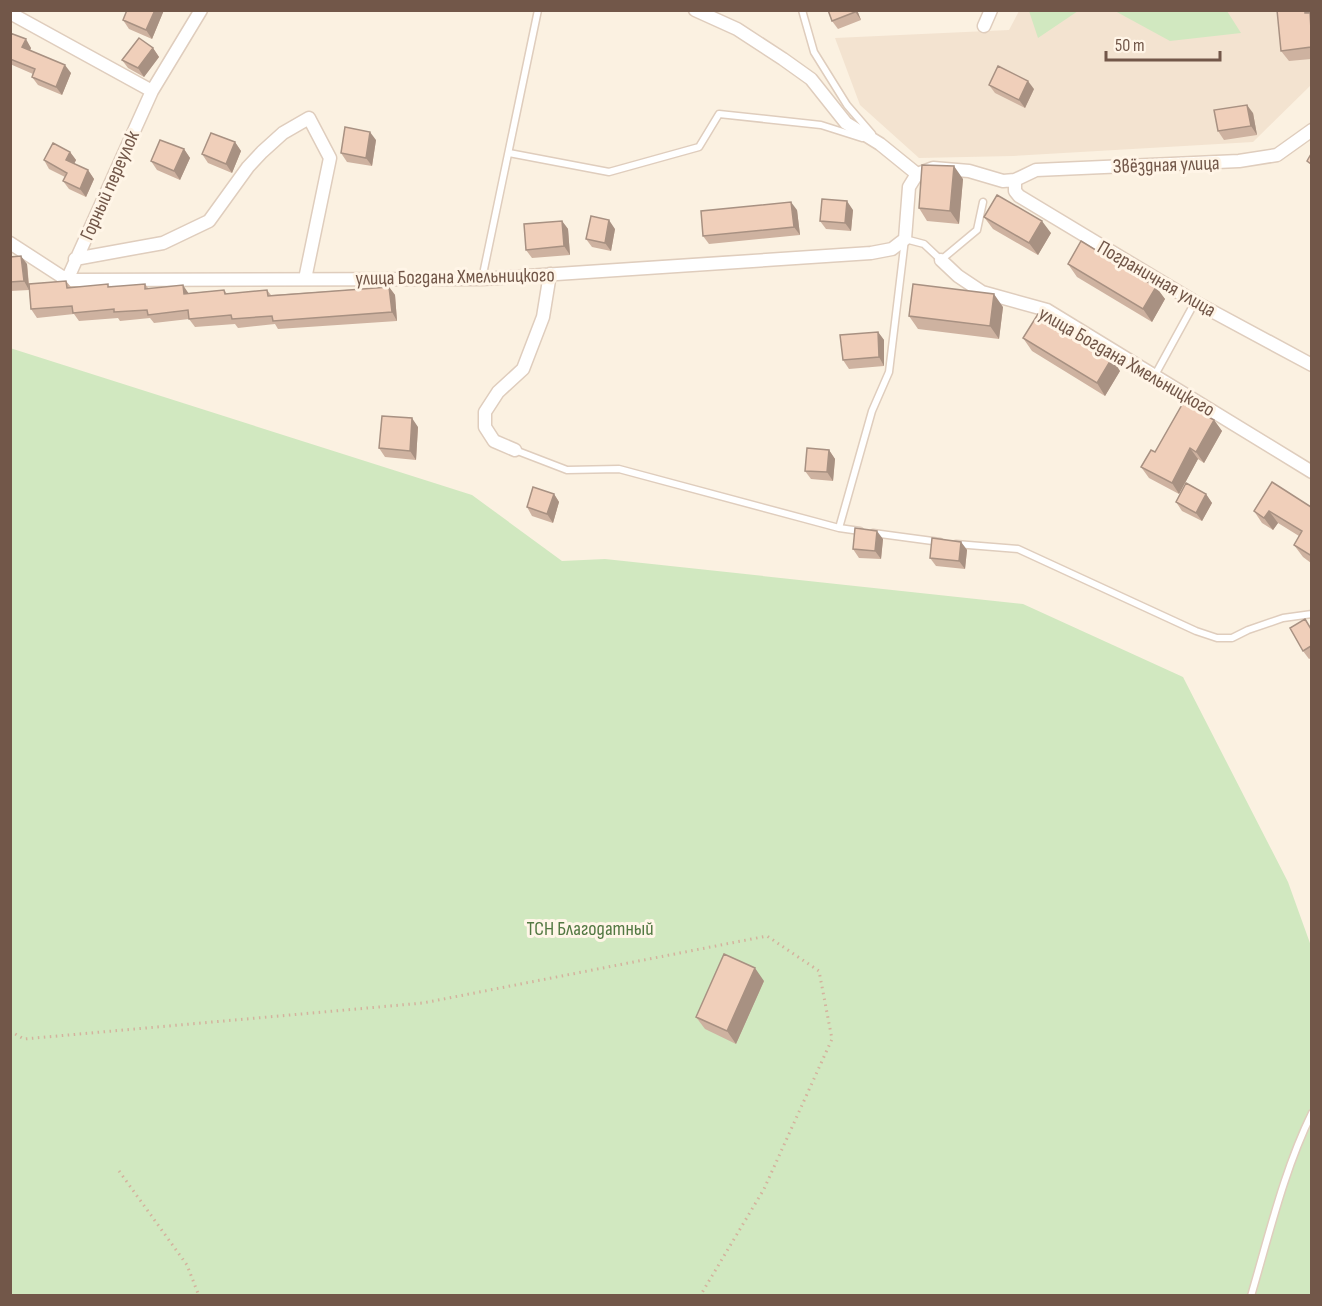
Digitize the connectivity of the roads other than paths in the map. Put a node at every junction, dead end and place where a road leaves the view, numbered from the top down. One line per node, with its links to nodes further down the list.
1 (201, 10): 8 (street, Горный переулок)
2 (538, 10): 11 (lane)
3 (695, 10): 10 (street)
4 (802, 10): 10 (lane)
5 (991, 10): 7 (street)
6 (10, 13): 8 (street)
7 (984, 26)
8 (152, 91): 17 (street, Горный переулок)
9 (1311, 130): 13 (street, Звёздная улица)
10 (880, 144): 11 (lane); 12 (street)
11 (508, 153): 21 (lane)
12 (917, 174): 13 (street); 15 (street)
13 (1015, 180): 23 (street, Пограничная улица)
14 (983, 202): 18 (lane)
15 (905, 239): 18 (lane); 19 (street, улица Богдана Хмельницкого); 28 (lane)
16 (10, 243): 22 (street)
17 (75, 259): 20 (street); 22 (street, Горный переулок)
18 (941, 260): 25 (street, улица Богдана Хмельницкого)
19 (550, 274): 21 (street, улица Богдана Хмельницкого); 26 (street)
20 (305, 279): 21 (street, улица Богдана Хмельницкого); 22 (street, улица Богдана Хмельницкого)
21 (482, 279)
22 (67, 280)
23 (1195, 302): 24 (street, Пограничная улица); 25 (lane)
24 (1311, 365)
25 (1155, 375): 27 (street, улица Богдана Хмельницкого)
26 (515, 450): 28 (lane)
27 (1311, 472)
28 (839, 528): 29 (lane)
29 (1311, 614)
30 (1311, 1113): 31 (lane)
31 (1251, 1296)

